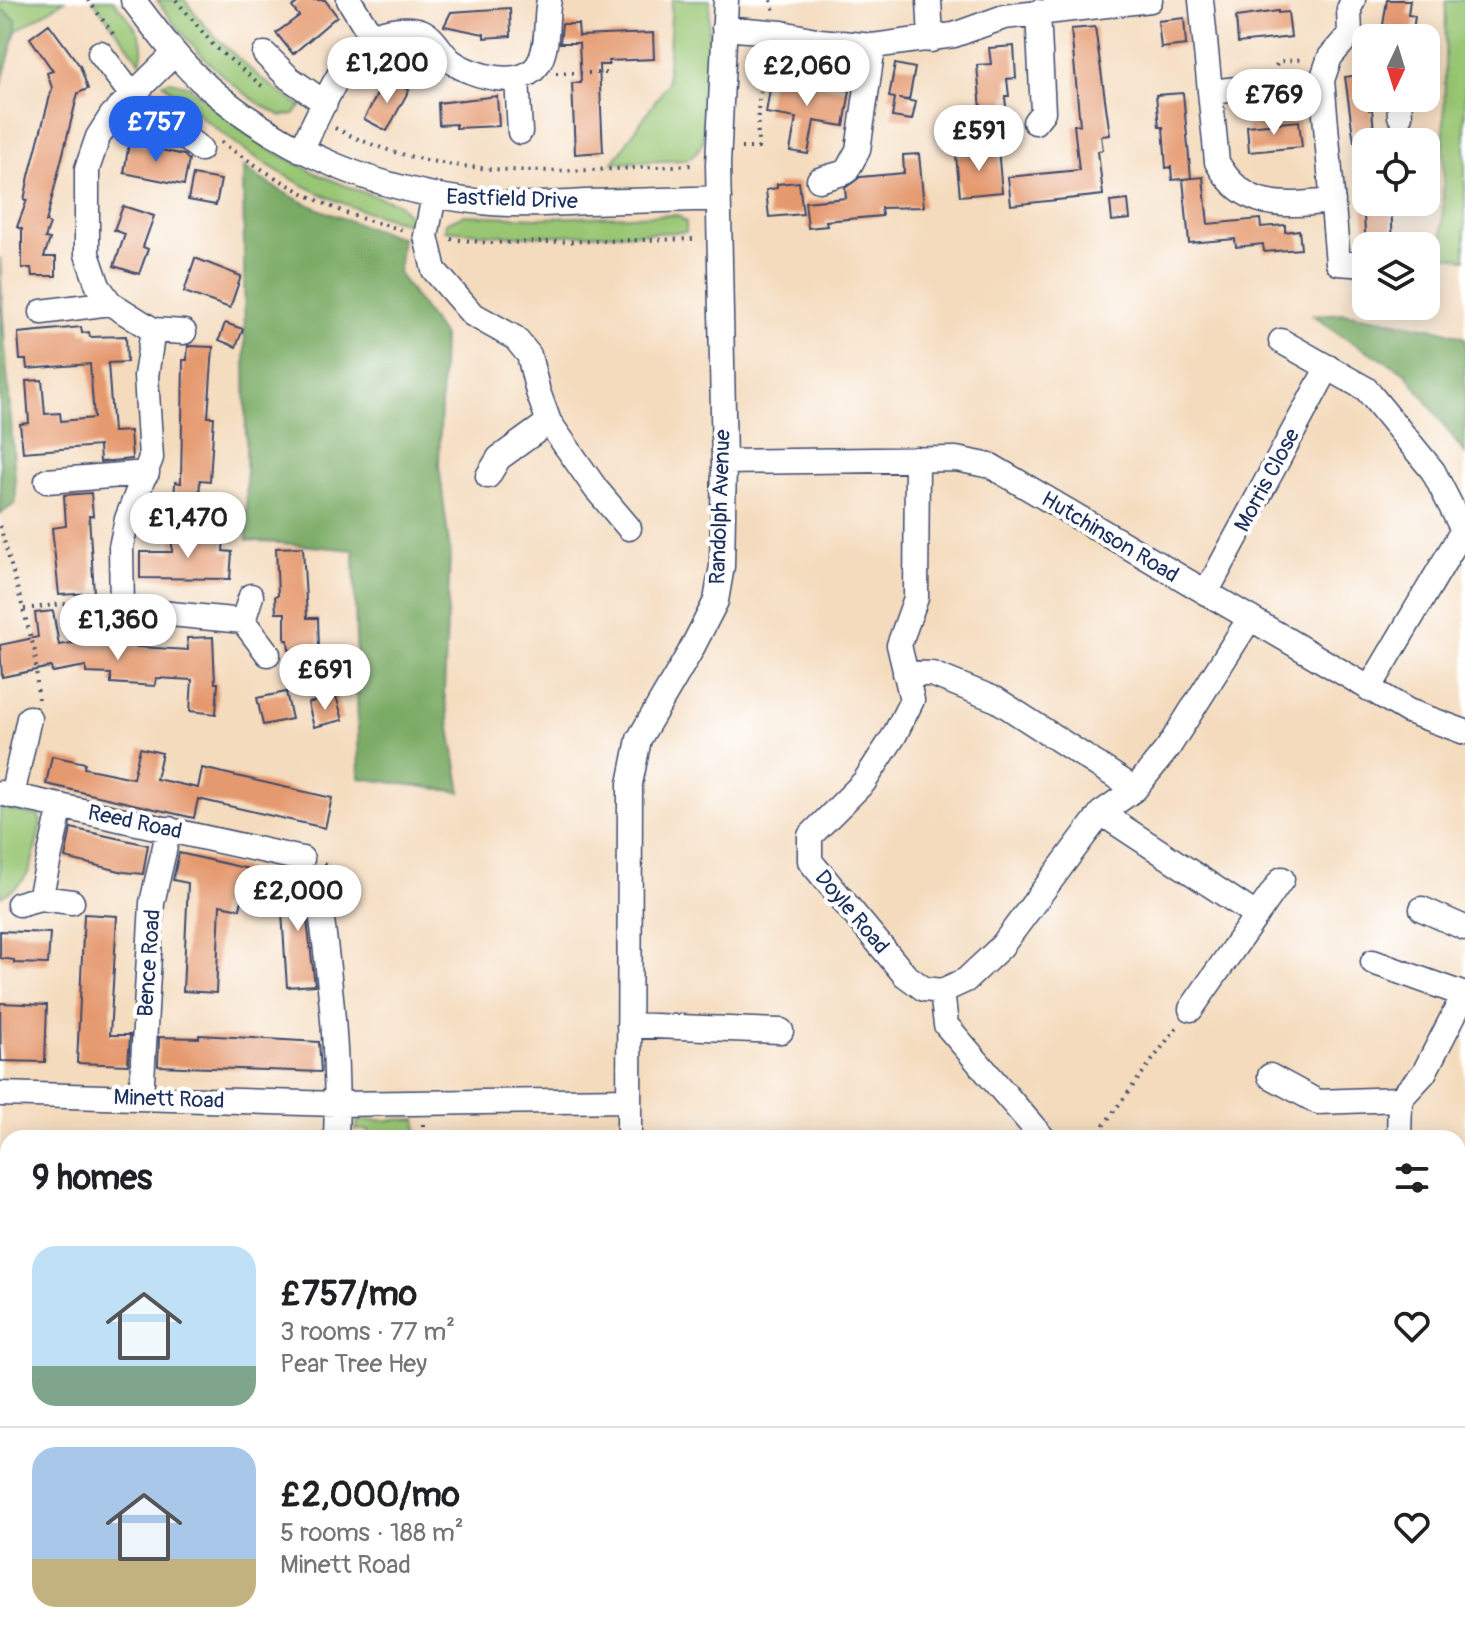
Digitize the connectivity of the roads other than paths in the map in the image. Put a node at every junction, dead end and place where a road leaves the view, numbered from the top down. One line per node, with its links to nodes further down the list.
1 (133, 0): 17 (street, Eastfield Drive)
2 (349, 0): 12 (street)
3 (549, 0): 19 (street)
4 (726, 0): 11 (street, Randolph Avenue)
5 (929, 0): 13 (street)
6 (1150, 0): 9 (street)
7 (1201, 0): 21 (street)
8 (1351, 4): 10 (street)
9 (1038, 12): 13 (street); 24 (street)
10 (1355, 24)
11 (724, 28): 15 (street); 30 (street, Randolph Avenue)
12 (372, 37): 19 (street); 23 (street)
13 (931, 40): 15 (street)
14 (1352, 44): 31 (street)
15 (873, 46): 28 (street)
16 (100, 53): 22 (street)
17 (174, 54): 22 (street); 27 (street, Eastfield Drive)
18 (265, 54): 23 (street)
19 (517, 78): 25 (street)
20 (1266, 86): 21 (street)
21 (1210, 92): 31 (street)
22 (132, 95): 26 (street); 33 (street)
23 (321, 111): 27 (street)
24 (1035, 122)
25 (520, 132)
26 (200, 149)
27 (301, 150): 29 (street, Eastfield Drive)
28 (819, 180)
29 (434, 196): 30 (street, Eastfield Drive); 39 (street)
30 (719, 198): 41 (street, Randolph Avenue)
31 (1334, 211): 32 (street)
32 (1352, 264)
33 (110, 303): 34 (street); 35 (street)
34 (42, 312)
35 (153, 330): 36 (street); 42 (street)
36 (184, 332)
37 (1281, 341): 38 (street)
38 (1328, 367): 46 (street); 47 (street, Morris Close)
39 (549, 422): 43 (street); 45 (street)
40 (917, 459): 41 (street, Hutchinson Road); 47 (street, Hutchinson Road); 52 (street, Doyle Road)
41 (724, 462): 72 (street, Randolph Avenue)
42 (147, 473): 44 (street); 50 (street)
43 (488, 476)
44 (47, 481)
45 (629, 528)
46 (1463, 530): 53 (street)
47 (1206, 593): 49 (street, Hutchinson Road)
48 (251, 596): 50 (street)
49 (1250, 618): 53 (street, Hutchinson Road); 56 (street)
50 (243, 621): 51 (street)
51 (268, 654)
52 (905, 673): 56 (street); 69 (street, Doyle Road)
53 (1369, 689): 55 (street, Hutchinson Road)
54 (29, 718): 57 (street, Reed Road)
55 (1465, 732)
56 (1135, 789): 59 (street)
57 (6, 795): 58 (street, Reed Road)
58 (61, 806): 60 (street, Reed Road); 63 (street, Reed Road)
59 (1101, 813): 66 (street); 69 (street)
60 (169, 829): 61 (street, Reed Road); 76 (street, Bence Road)
61 (302, 859)
62 (1282, 879): 66 (street)
63 (72, 902)
64 (1422, 909): 67 (street)
65 (321, 912): 79 (street)
66 (1256, 915): 71 (street)
67 (1465, 928)
68 (1373, 962): 70 (street)
69 (942, 991): 82 (street)
70 (1464, 995): 77 (street)
71 (1191, 1009)
72 (629, 1025): 73 (street); 78 (street, Randolph Avenue)
73 (781, 1031)
74 (1270, 1076): 77 (street)
75 (0, 1094): 76 (street, Minett Road)
76 (141, 1098): 79 (street, Minett Road)
77 (1400, 1099): 83 (street)
78 (629, 1100): 79 (street, Minett Road); 81 (street, Randolph Avenue)
79 (337, 1104): 80 (street)
80 (336, 1130)
81 (629, 1130)
82 (1036, 1130)
83 (1399, 1130)

